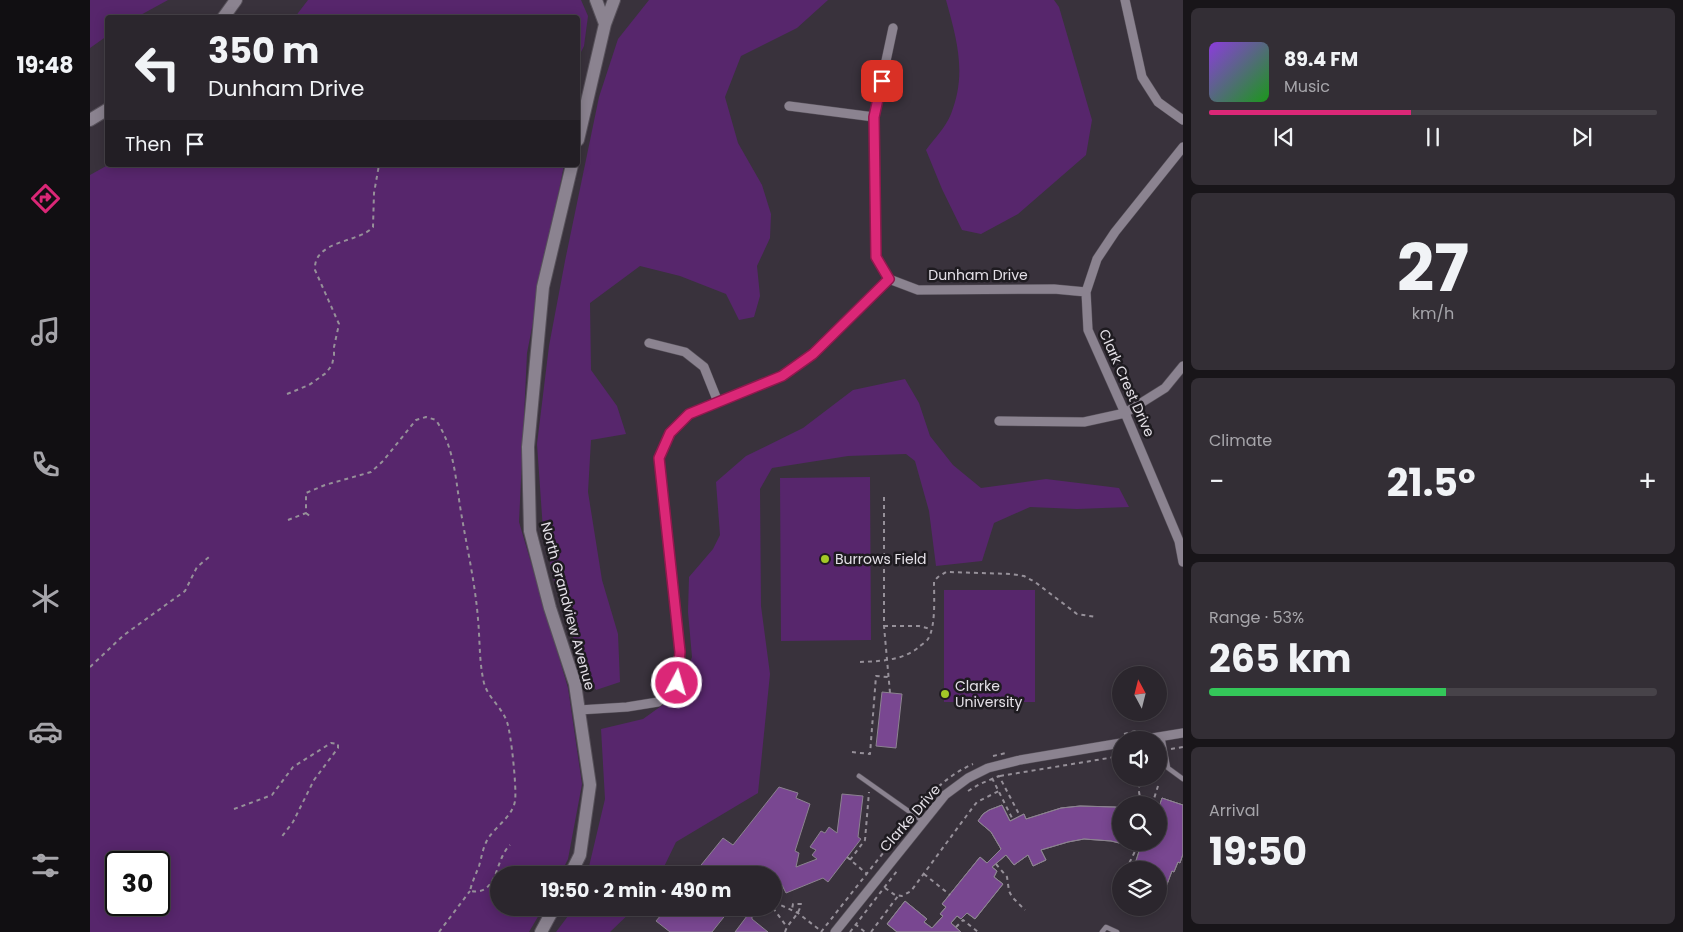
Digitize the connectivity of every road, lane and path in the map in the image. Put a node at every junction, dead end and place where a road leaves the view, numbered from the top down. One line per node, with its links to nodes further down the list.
1 (236, 0): 5 (street)
2 (596, 0): 6 (street)
3 (614, 0): 6 (street)
4 (1125, 0): 12 (street)
5 (225, 15)
6 (605, 24): 13 (street)
7 (893, 28): 10 (street)
8 (789, 106): 10 (street)
9 (105, 111): 11 (street)
10 (874, 117): 17 (street)
11 (90, 120)
12 (1183, 120)
13 (580, 131)
14 (1183, 147): 18 (street, Clark Crest Drive)
15 (379, 167): 21 (path)
16 (572, 167): 39 (street, North Grandview Avenue)
17 (889, 279): 18 (street, Dunham Drive); 22 (street)
18 (1086, 292): 23 (street, Clark Crest Drive)
19 (649, 343): 22 (street)
20 (1183, 366): 23 (street)
21 (287, 394)
22 (718, 402): 39 (street)
23 (1125, 413): 24 (street); 30 (street, Clark Crest Drive)
24 (999, 421)
25 (884, 497): 32 (path)
26 (306, 513): 27 (path); 28 (path); 73 (path)
27 (312, 518)
28 (288, 520)
29 (209, 557): 36 (path)
30 (1183, 562)
31 (1096, 617): 33 (path)
32 (884, 626): 33 (path); 34 (path)
33 (931, 629): 34 (path)
34 (886, 661): 35 (path); 37 (path)
35 (860, 662)
36 (90, 667)
37 (888, 678): 38 (path); 43 (path)
38 (890, 693)
39 (579, 710): 68 (street, North Grandview Avenue)
40 (1183, 733): 41 (street)
41 (1167, 735)
42 (1112, 741): 62 (street, Clarke Drive)
43 (852, 752)
44 (1010, 752): 45 (path)
45 (992, 757)
46 (1112, 757): 50 (path)
47 (976, 762): 59 (path)
48 (1167, 763): 52 (lane)
49 (859, 776): 53 (lane)
50 (999, 776): 51 (path); 60 (path)
51 (992, 778): 55 (path); 56 (path)
52 (1183, 779)
53 (870, 784): 59 (lane); 66 (path)
54 (1158, 786): 57 (path)
55 (968, 791)
56 (998, 791): 61 (path); 71 (path)
57 (1155, 796)
58 (234, 809): 63 (path)
59 (914, 814): 62 (lane); 70 (path)
60 (1020, 816)
61 (1013, 820)
62 (924, 822): 88 (street, Clarke Drive)
63 (280, 839)
64 (510, 845): 73 (path)
65 (847, 857): 66 (path)
66 (850, 860): 70 (path)
67 (996, 864): 78 (path)
68 (574, 866)
69 (901, 866): 72 (path)
70 (867, 874): 87 (path)
71 (924, 874): 74 (path); 75 (path)
72 (885, 888): 74 (path); 89 (path)
73 (470, 891): 84 (path)
74 (898, 895): 90 (path)
75 (950, 895)
76 (782, 906): 77 (path)
77 (792, 910): 79 (path); 79 (path)
78 (1025, 910)
79 (798, 913): 82 (path); 87 (path)
80 (550, 916): 85 (street)
81 (779, 916): 82 (path)
82 (787, 927): 86 (path)
83 (956, 927): 91 (path)
84 (439, 932)
85 (541, 932)
86 (785, 932)
87 (821, 932)
88 (835, 932)
89 (850, 932)
90 (871, 932)
91 (978, 932)
92 (1102, 932): 93 (lane)
93 (1117, 932)

